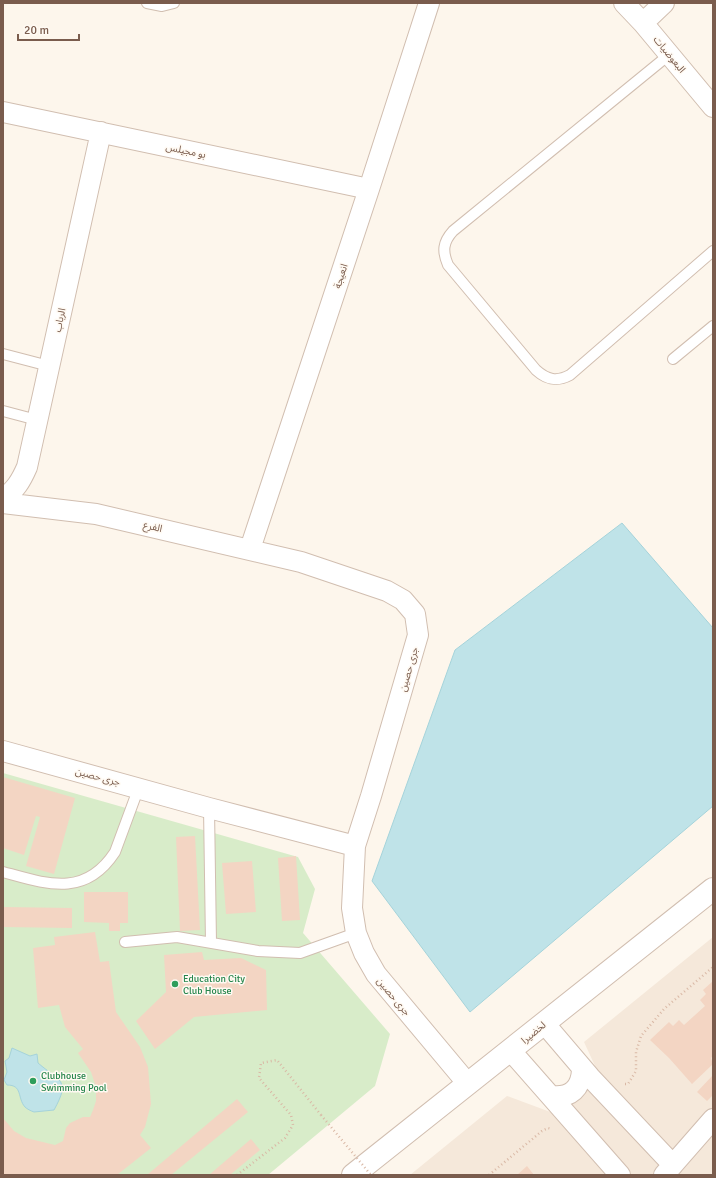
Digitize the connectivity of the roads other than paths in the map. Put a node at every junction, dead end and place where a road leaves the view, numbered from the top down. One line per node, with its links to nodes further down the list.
1 (147, 3): 2 (lane)
2 (174, 3)
3 (429, 3): 11 (street, انعيجة)
4 (624, 3): 6 (street, البعوضيات)
5 (664, 3): 6 (street)
6 (643, 23): 7 (street, البعوضيات)
7 (670, 54): 8 (street, البعوضيات); 12 (lane)
8 (713, 107)
9 (3, 112): 10 (street, بو مجيلس)
10 (101, 132): 11 (street, بو مجيلس); 16 (street, الرباب)
11 (369, 189): 21 (street, انعيجة)
12 (713, 250)
13 (713, 326): 15 (lane)
14 (3, 354): 16 (lane)
15 (673, 359)
16 (49, 366): 18 (street, الرباب)
17 (3, 411): 18 (lane)
18 (38, 420): 19 (street, الرباب)
19 (3, 500)
20 (3, 503): 21 (street, الفرع)
21 (250, 549): 22 (street, الفرع)
22 (301, 562): 26 (street, جرى حصين)
23 (3, 751): 24 (street, جرى حصين)
24 (139, 788): 25 (street, جرى حصين); 27 (lane)
25 (209, 808): 26 (street, جرى حصين); 31 (lane)
26 (355, 846): 29 (street, جرى حصين)
27 (3, 872)
28 (713, 888): 32 (street, لخضيرا)
29 (356, 933): 31 (lane); 35 (street, جرى حصين)
30 (125, 942): 31 (lane)
31 (210, 943)
32 (544, 1022): 33 (street, لخضيرا); 34 (street)
33 (511, 1050): 35 (street, لخضيرا); 36 (street)
34 (582, 1070): 36 (street); 38 (street)
35 (468, 1084): 39 (street, لخضيرا)
36 (552, 1096): 40 (street)
37 (713, 1119): 38 (street)
38 (669, 1170)
39 (352, 1175)
40 (620, 1175)

